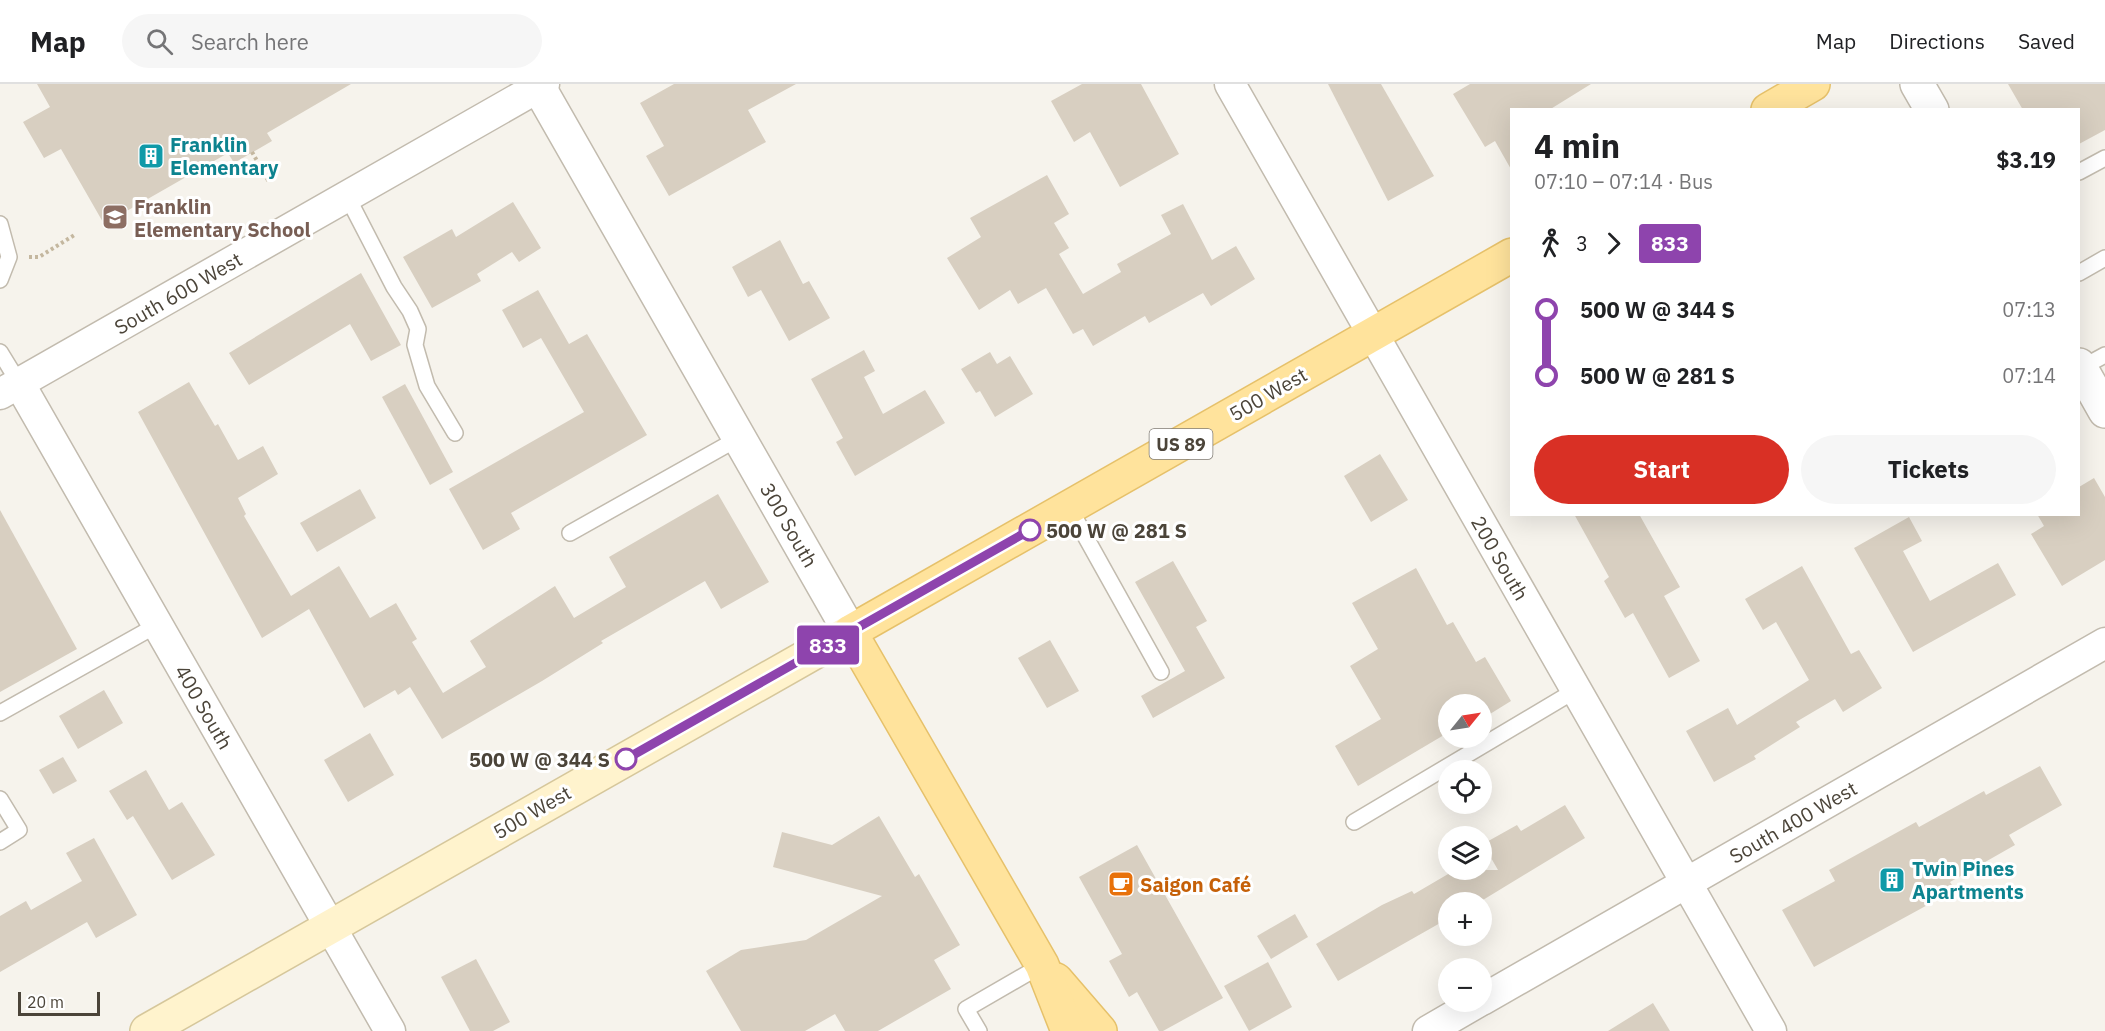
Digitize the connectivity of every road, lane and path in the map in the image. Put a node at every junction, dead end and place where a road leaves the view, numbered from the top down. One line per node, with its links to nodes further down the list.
1 (1230, 84): 19 (street, 200 South)
2 (1813, 84): 5 (main road)
3 (1917, 84): 6 (street)
4 (540, 85): 11 (street, South 600 West); 25 (street, 300 South)
5 (1771, 108)
6 (1931, 108)
7 (252, 152): 10 (path)
8 (2105, 158): 9 (lane)
9 (2080, 171)
10 (269, 182)
11 (347, 196): 22 (street, South 600 West); 24 (lane)
12 (0, 224): 15 (lane)
13 (76, 234): 15 (path)
14 (1510, 256): 19 (main road, 500 West / US 89)
15 (9, 257): 18 (lane)
16 (2105, 258): 17 (lane)
17 (2080, 272)
18 (0, 280)
19 (1373, 334): 26 (main road, 500 West / US 89); 32 (street, 200 South)
20 (0, 352): 22 (lane)
21 (2088, 363): 23 (street)
22 (10, 389): 28 (street, 400 South)
23 (2105, 411)
24 (455, 434)
25 (739, 438): 27 (lane); 29 (street, 300 South)
26 (1069, 507): 29 (main road, 500 West / US 89); 31 (lane)
27 (570, 533)
28 (157, 625): 33 (lane); 38 (street, 400 South)
29 (850, 632): 38 (main road, 500 West); 39 (main road, 300 South)
30 (2105, 643): 37 (street, South 400 West)
31 (1161, 672)
32 (1576, 690): 35 (lane); 37 (street, 200 South)
33 (0, 713)
34 (0, 799): 36 (lane)
35 (1354, 822)
36 (0, 842)
37 (1686, 883): 40 (street, South 400 West); 48 (street, 200 South)
38 (330, 927): 42 (main road, 500 West); 43 (street, 400 South)
39 (1042, 965): 44 (lane); 45 (main road, 300 South); 46 (main road, 300 South)
40 (1492, 994)
41 (1461, 1012): 47 (street, South 400 West)
42 (147, 1031)
43 (390, 1031)
44 (979, 1031)
45 (1068, 1031)
46 (1100, 1031)
47 (1428, 1031)
48 (1771, 1031)

